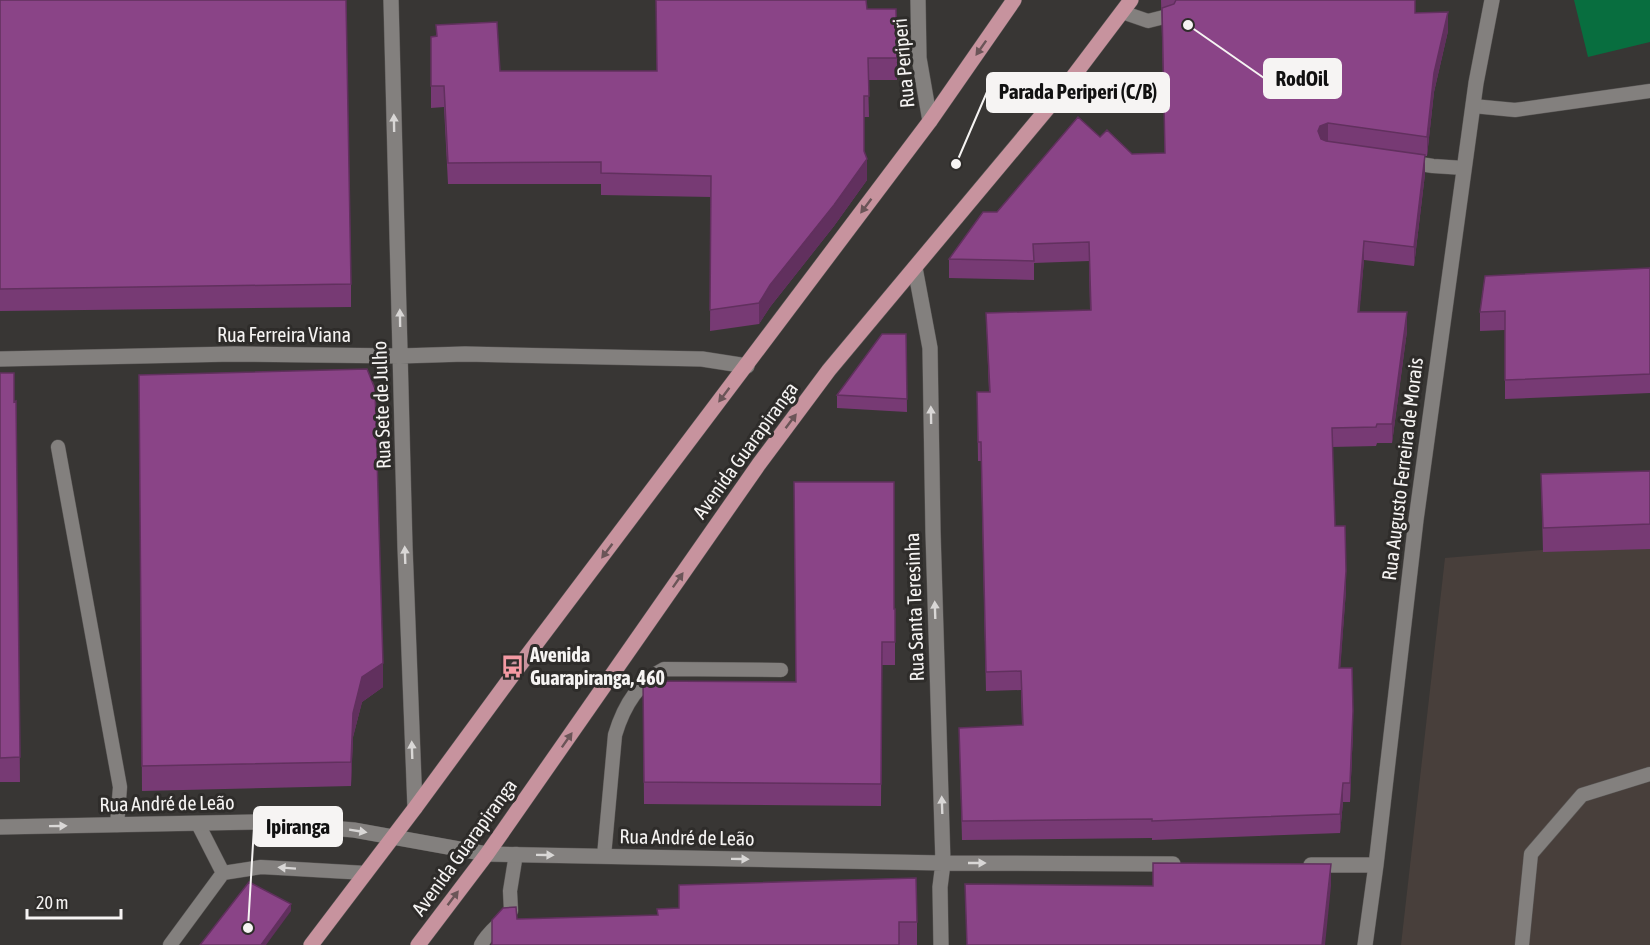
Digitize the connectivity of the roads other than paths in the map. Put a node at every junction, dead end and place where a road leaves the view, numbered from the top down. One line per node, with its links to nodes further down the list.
1 (391, 0): 13 (street, Rua Sete de Julho, one-way to 1)
2 (918, 0): 9 (street, Rua Periperi)
3 (1014, 0): 9 (main road, one-way to 9)
4 (1492, 0): 8 (street, Rua Augusto Ferreira de Morais)
5 (1126, 6): 6 (lane); 12 (main road, Avenida Guarapiranga)
6 (1168, 16)
7 (1650, 91): 8 (lane)
8 (1473, 106): 11 (street, Rua Augusto Ferreira de Morais)
9 (930, 122): 15 (main road, one-way to 15)
10 (1398, 161): 11 (lane)
11 (1464, 168): 30 (street, Rua Augusto Ferreira de Morais)
12 (915, 268): 24 (main road, Avenida Guarapiranga, one-way to 12); 27 (street, Rua Santa Teresinha, one-way to 12)
13 (400, 356): 14 (street, Rua Ferreira Viana); 15 (street, Rua Ferreira Viana); 19 (street, Rua Sete de Julho, one-way to 13)
14 (0, 359)
15 (747, 366): 19 (main road, one-way to 19)
16 (58, 447): 21 (lane)
17 (781, 670): 26 (lane)
18 (1650, 774): 39 (lane)
19 (415, 808): 23 (main road)
20 (198, 824): 21 (street, Rua André de Leão); 23 (street, Rua André de Leão, one-way to 23); 31 (lane)
21 (117, 825): 22 (street, Rua André de Leão, one-way to 21)
22 (0, 827)
23 (393, 838): 24 (street, Rua André de Leão); 32 (main road)
24 (487, 854): 25 (street, Rua André de Leão); 35 (main road, Avenida Guarapiranga, one-way to 24)
25 (516, 854): 26 (street, Rua André de Leão, one-way to 26); 36 (lane)
26 (604, 856): 27 (street, Rua André de Leão, one-way to 27)
27 (943, 863): 28 (street, Rua André de Leão, one-way to 28); 37 (street, Rua Santa Teresinha)
28 (1189, 864)
29 (1294, 865): 30 (street)
30 (1376, 866): 38 (street, Rua Augusto Ferreira de Morais)
31 (223, 873): 32 (lane, one-way to 31); 33 (lane)
32 (366, 873): 34 (main road)
33 (170, 945)
34 (310, 945)
35 (418, 945)
36 (481, 945)
37 (941, 945)
38 (1365, 945)
39 (1522, 945)

